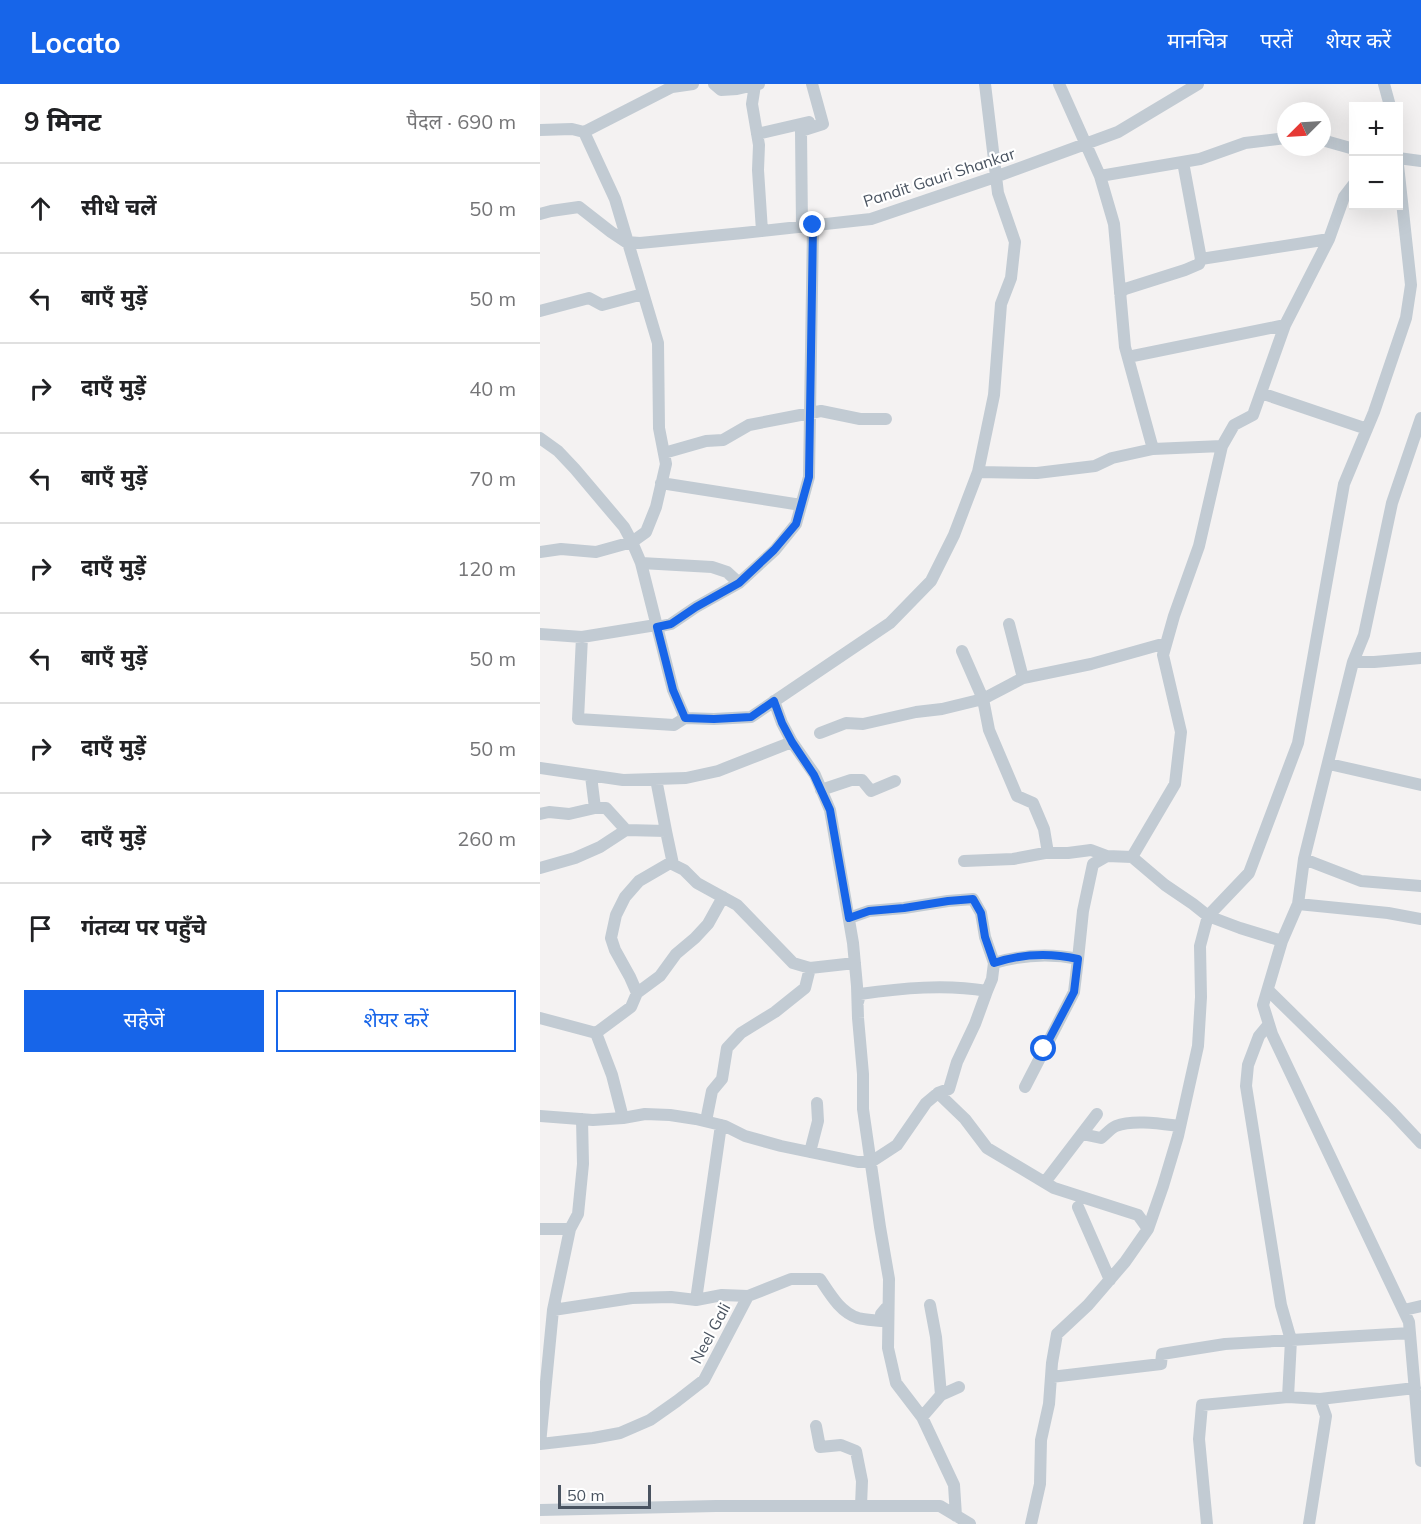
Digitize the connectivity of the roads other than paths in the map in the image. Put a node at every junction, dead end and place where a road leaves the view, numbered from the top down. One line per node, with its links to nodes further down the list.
1 (693, 84): 9 (street)
2 (714, 84): 3 (street)
3 (757, 84): 14 (street)
4 (812, 84): 11 (street)
5 (985, 84): 23 (street)
6 (1059, 84): 16 (street)
7 (1198, 84): 16 (street, Pandit Gauri Shankar)
8 (1384, 84): 10 (street)
9 (666, 87): 13 (street)
10 (1389, 102)
11 (822, 119): 14 (street); 27 (street)
12 (540, 130): 13 (street)
13 (584, 132): 30 (street)
14 (757, 134): 28 (street)
15 (1277, 139): 21 (street)
16 (1086, 143): 22 (street); 23 (street, Pandit Gauri Shankar)
17 (1331, 143): 18 (street)
18 (1349, 148)
19 (1403, 159): 20 (street)
20 (1421, 161)
21 (1183, 162): 22 (street); 31 (street)
22 (1100, 176): 32 (street)
23 (995, 177): 27 (street, Pandit Gauri Shankar); 47 (street)
24 (1349, 190): 29 (street)
25 (1403, 210): 41 (street)
26 (540, 214): 30 (street)
27 (808, 226): 28 (street, Pandit Gauri Shankar); 38 (street)
28 (762, 231): 30 (street, Pandit Gauri Shankar)
29 (1329, 239): 31 (street); 35 (street)
30 (627, 242): 33 (street)
31 (1201, 259): 32 (street)
32 (1120, 293): 36 (street)
33 (643, 294): 34 (street); 46 (street)
34 (540, 311)
35 (1285, 324): 36 (street); 37 (street)
36 (1128, 357): 45 (street)
37 (1261, 393): 41 (street); 44 (street)
38 (810, 413): 40 (street); 46 (street); 49 (street)
39 (1421, 418): 43 (street)
40 (886, 419)
41 (1367, 429): 89 (street)
42 (540, 438): 50 (street)
43 (1417, 444): 61 (street)
44 (1222, 446): 45 (street); 58 (street)
45 (1153, 449): 47 (street)
46 (664, 453): 48 (street)
47 (978, 472): 64 (street)
48 (662, 483): 49 (street); 50 (street)
49 (801, 505): 53 (street)
50 (632, 542): 51 (street); 52 (street)
51 (540, 552)
52 (641, 563): 53 (street); 55 (street)
53 (739, 583): 55 (street)
54 (1009, 624): 62 (street)
55 (657, 627): 57 (street); 65 (street)
56 (540, 634): 57 (street)
57 (582, 637): 65 (street)
58 (1166, 644): 62 (street); 81 (street)
59 (962, 651): 63 (street)
60 (1421, 658): 61 (street)
61 (1353, 663): 68 (street)
62 (1023, 678): 63 (street)
63 (983, 699): 66 (street); 79 (street)
64 (774, 701): 65 (street); 67 (street)
65 (685, 718)
66 (820, 733)
67 (792, 742): 71 (street); 74 (street)
68 (1329, 764): 73 (street); 82 (street)
69 (540, 768): 70 (street)
70 (591, 776): 71 (street); 75 (street)
71 (656, 779): 78 (street)
72 (894, 782): 74 (street)
73 (1421, 785)
74 (821, 790): 90 (street)
75 (595, 808): 76 (street); 77 (street)
76 (540, 814)
77 (626, 830): 78 (street); 85 (street)
78 (666, 831): 84 (street)
79 (1048, 853): 80 (street); 83 (street)
80 (1107, 856): 81 (street); 93 (street)
81 (1132, 857): 89 (street)
82 (1304, 859): 86 (street); 88 (street)
83 (964, 861)
84 (673, 864): 87 (street); 99 (street)
85 (540, 868)
86 (1421, 886)
87 (723, 897): 96 (street); 99 (street)
88 (1298, 904): 91 (street); 92 (street)
89 (1208, 916): 92 (street); 113 (street)
90 (849, 918): 94 (street); 95 (street)
91 (1421, 919)
92 (1282, 941): 97 (street)
93 (1078, 959): 95 (street); 104 (street)
94 (855, 963): 96 (street); 100 (street)
95 (994, 963): 98 (street)
96 (810, 968): 111 (street)
97 (1268, 990): 102 (street); 115 (street)
98 (987, 991): 100 (street); 105 (street)
99 (636, 993): 103 (street)
100 (858, 1004): 117 (street)
101 (540, 1018): 103 (street)
102 (1269, 1024): 130 (street); 132 (street)
103 (596, 1032): 109 (street)
104 (1025, 1087)
105 (938, 1093): 117 (street); 118 (street)
106 (817, 1103): 116 (street)
107 (1097, 1114): 114 (street)
108 (540, 1116): 110 (street)
109 (624, 1118): 110 (street); 111 (street)
110 (582, 1119): 121 (street)
111 (706, 1121): 112 (street)
112 (721, 1125): 116 (street); 125 (street)
113 (1180, 1126): 114 (street); 122 (street)
114 (1082, 1134): 118 (street)
115 (1421, 1143)
116 (810, 1152): 117 (street)
117 (871, 1162): 126 (street)
118 (1045, 1182): 122 (street)
119 (1078, 1207): 123 (street)
120 (540, 1229): 121 (street)
121 (570, 1229): 129 (street)
122 (1148, 1229): 123 (street)
123 (1110, 1280): 133 (street)
124 (748, 1296): 125 (street); 126 (street, Neel Gali); 141 (street, Neel Gali)
125 (696, 1300): 129 (street)
126 (889, 1304): 139 (street)
127 (930, 1305): 136 (street)
128 (1421, 1306): 130 (street)
129 (553, 1310): 141 (street)
130 (1404, 1310): 131 (street)
131 (1410, 1333): 132 (street); 135 (street)
132 (1291, 1340): 133 (street); 137 (street)
133 (1051, 1377): 147 (street)
134 (958, 1387): 136 (street)
135 (1415, 1388): 138 (street); 142 (street)
136 (941, 1395): 139 (street)
137 (1288, 1397): 138 (street); 148 (street)
138 (1320, 1399): 149 (street)
139 (922, 1417): 145 (street)
140 (816, 1426): 143 (street)
141 (540, 1444)
142 (1421, 1461)
143 (861, 1506): 144 (street); 145 (street)
144 (540, 1510)
145 (956, 1516): 146 (street)
146 (970, 1524)
147 (1031, 1524)
148 (1207, 1524)
149 (1310, 1524)

